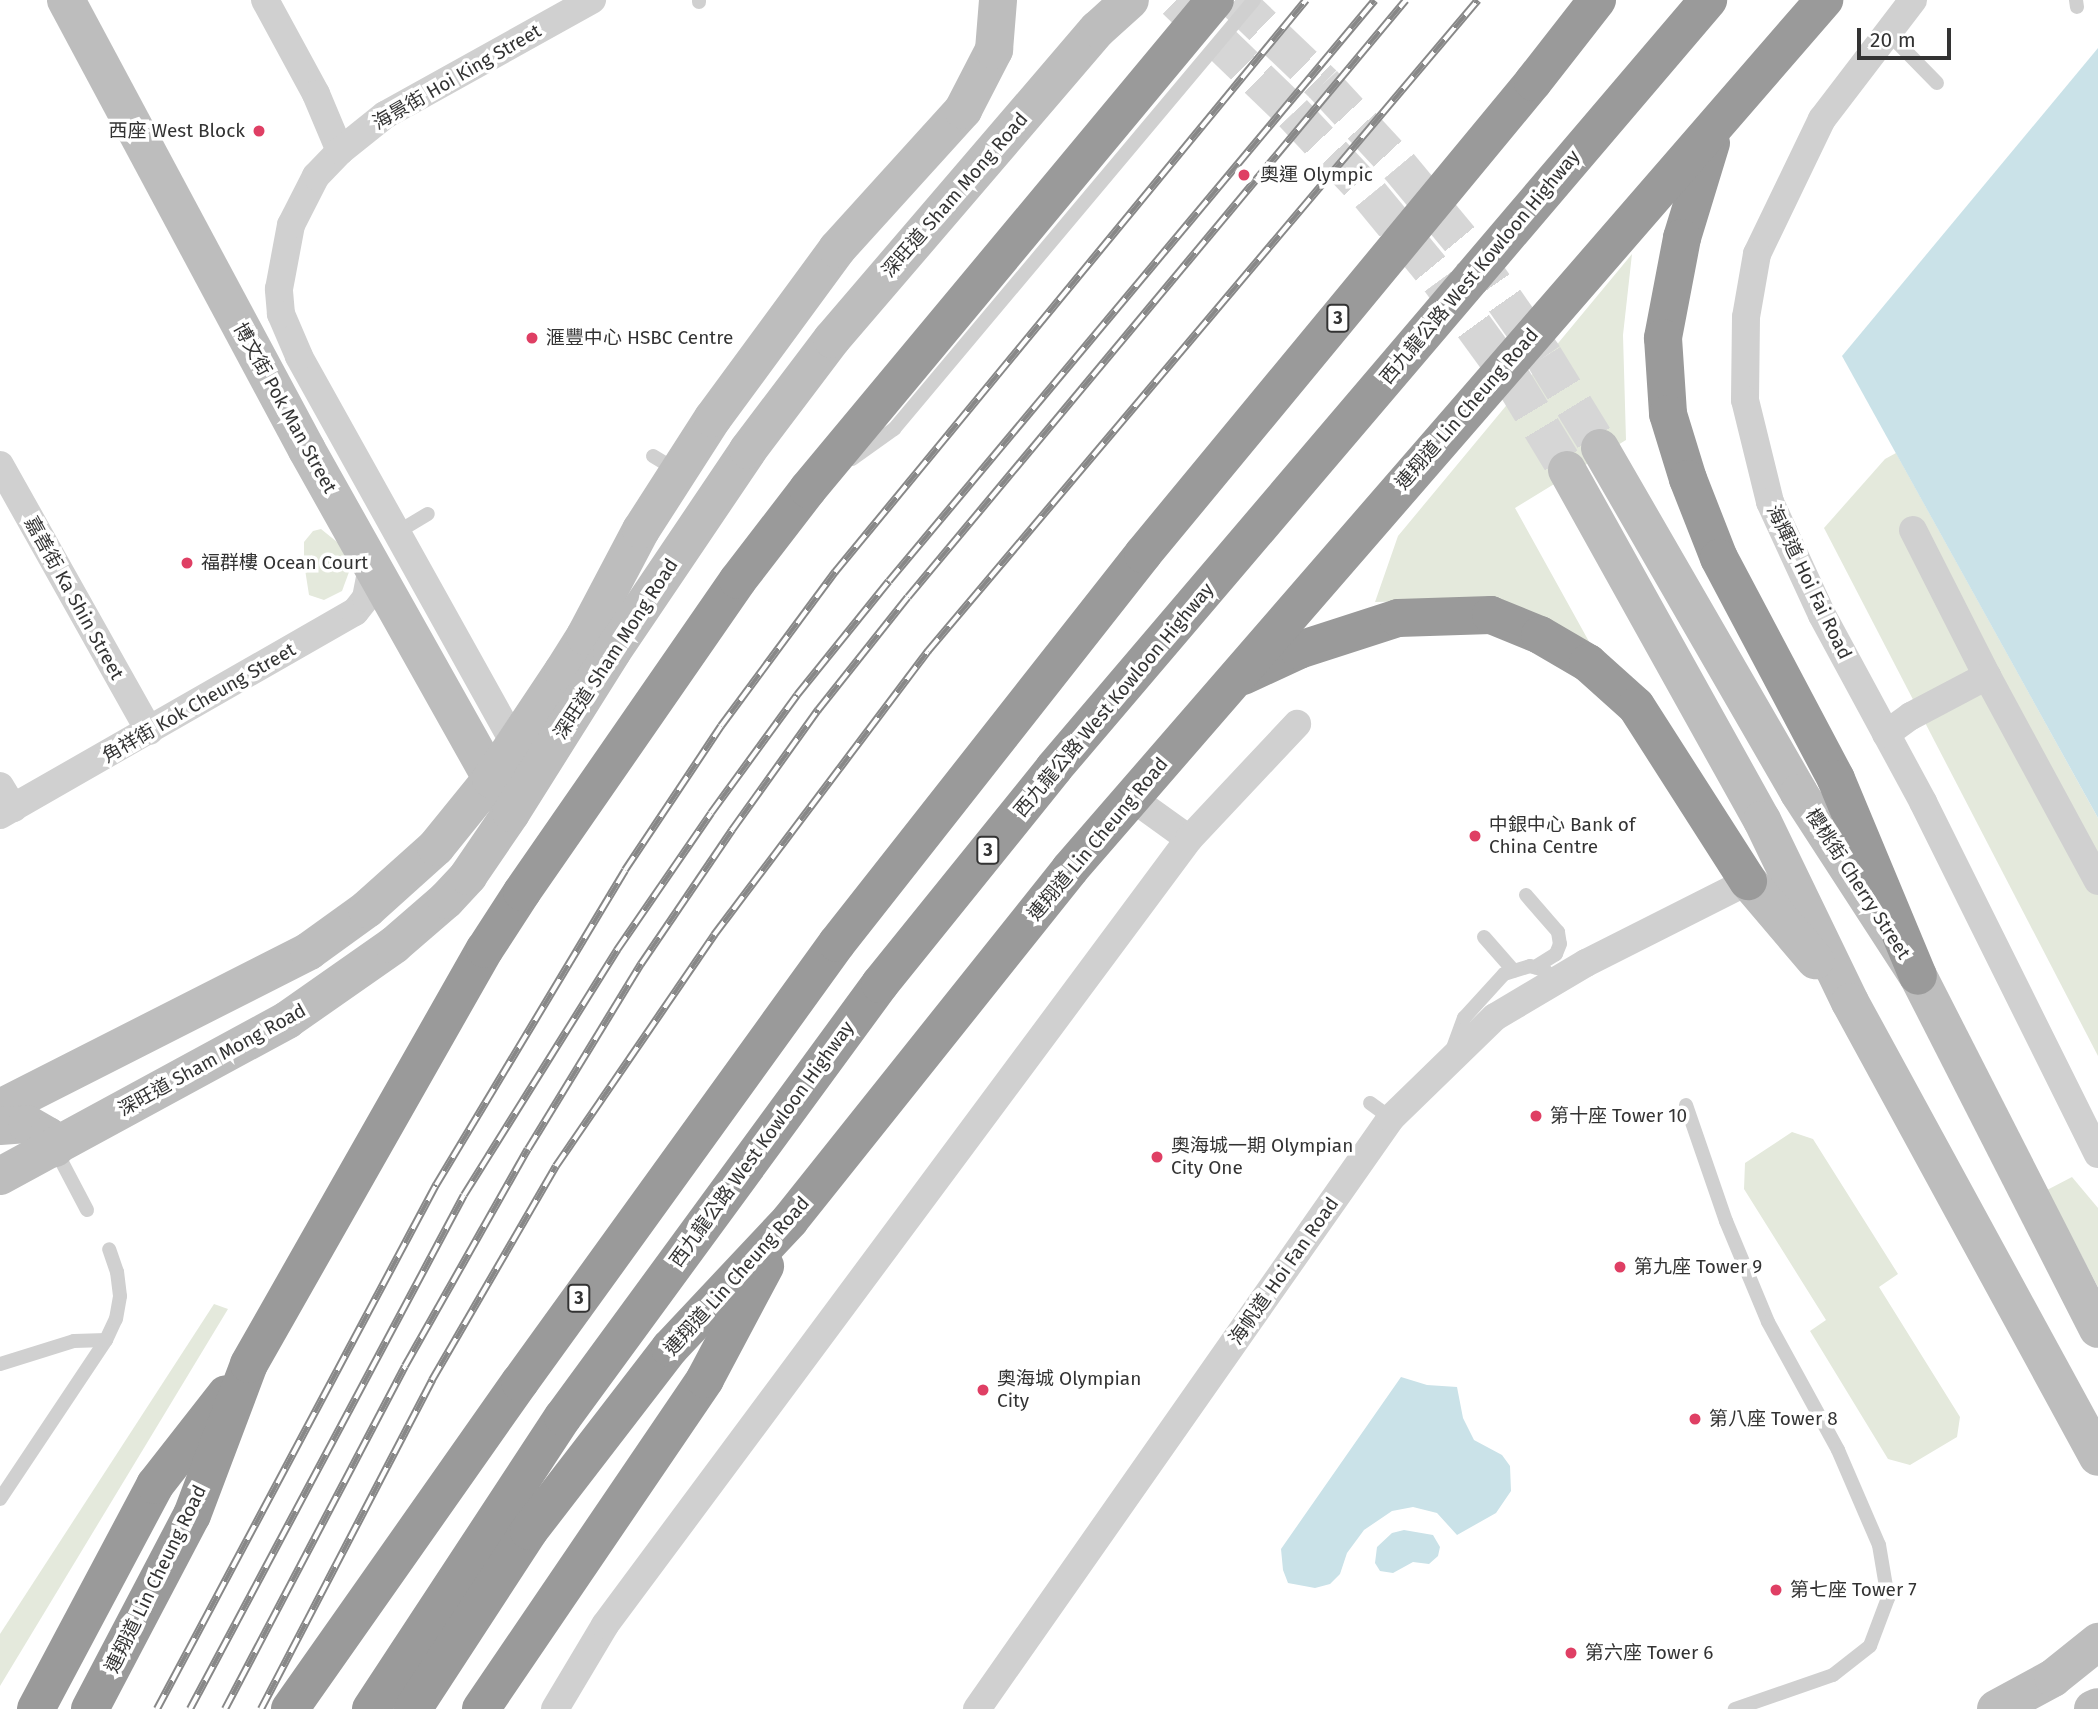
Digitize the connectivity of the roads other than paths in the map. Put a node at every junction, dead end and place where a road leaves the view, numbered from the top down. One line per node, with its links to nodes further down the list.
1 (66, 0): 24 (main road, 博文街 Pok Man Street)
2 (265, 0): 15 (street)
3 (592, 0): 15 (street, 海景街 Hoi King Street)
4 (998, 0): 30 (main road, 深旺道 Sham Mong Road)
5 (1130, 0): 32 (main road, 深旺道 Sham Mong Road)
6 (1214, 0): 20 (highway, 連翔道 Lin Cheung Road)
7 (1254, 0): 20 (lane)
8 (1597, 0): 65 (highway, 3)
9 (1708, 0): 66 (highway, 西九龍公路 West Kowloon Highway / 3)
10 (1824, 0): 14 (highway, 連翔道 Lin Cheung Road)
11 (1913, 0): 12 (street, 海輝道 Hoi Fai Road)
12 (1888, 33): 13 (lane); 29 (street, 海輝道 Hoi Fai Road)
13 (1937, 83)
14 (1717, 125): 26 (highway, 連翔道 Lin Cheung Road); 43 (highway)
15 (340, 151): 16 (street, 海景街 Hoi King Street)
16 (299, 356): 23 (street, 博文街 Pok Man Street)
17 (1600, 448): 43 (main road, 櫻桃街 Cherry Street)
18 (0, 465): 28 (street, 嘉善街 Ka Shin Street)
19 (1567, 470): 44 (main road)
20 (808, 489): 58 (highway, 連翔道 Lin Cheung Road)
21 (428, 514): 23 (lane)
22 (1913, 530): 25 (street)
23 (396, 533): 30 (street, 博文街 Pok Man Street)
24 (372, 568): 28 (street, 角祥街 Kok Cheung Street); 31 (main road, 博文街 Pok Man Street)
25 (1987, 676): 29 (street); 38 (street)
26 (1234, 680): 33 (highway, 連翔道 Lin Cheung Road); 37 (highway)
27 (1297, 724): 36 (street)
28 (149, 731): 34 (street, 角祥街 Kok Cheung Street)
29 (1886, 734): 50 (street, 海輝道 Hoi Fai Road)
30 (514, 744): 31 (main road, 深旺道 Sham Mong Road); 32 (street, 博文街 Pok Man Street)
31 (491, 779): 35 (main road, 博文街 Pok Man Street); 47 (main road, 深旺道 Sham Mong Road)
32 (534, 779): 35 (main road, 深旺道 Sham Mong Road)
33 (1132, 797): 36 (street); 53 (highway, 連翔道 Lin Cheung Road)
34 (4, 803)
35 (511, 813): 49 (main road, 深旺道 Sham Mong Road)
36 (1189, 839): 69 (street)
37 (1748, 881): 42 (street, 海帆道 Hoi Fan Road); 44 (main road)
38 (2098, 881)
39 (1527, 895): 42 (lane)
40 (1484, 937): 41 (lane)
41 (1514, 971): 42 (lane); 45 (lane)
42 (1546, 974): 45 (street, 海帆道 Hoi Fan Road)
43 (1918, 976): 55 (main road, 櫻桃街 Cherry Street)
44 (1850, 1002): 59 (main road)
45 (1448, 1063): 70 (street, 海帆道 Hoi Fan Road)
46 (1686, 1105): 71 (lane)
47 (0, 1108)
48 (0, 1126): 49 (main road)
49 (55, 1148): 51 (main road, 深旺道 Sham Mong Road); 52 (lane)
50 (2098, 1154)
51 (0, 1176)
52 (87, 1210)
53 (790, 1220): 67 (highway, 連翔道 Lin Cheung Road); 68 (highway)
54 (109, 1249): 56 (lane)
55 (2098, 1329)
56 (106, 1340): 57 (lane); 60 (lane)
57 (0, 1364)
58 (249, 1364): 63 (highway); 64 (highway, 連翔道 Lin Cheung Road)
59 (2098, 1457)
60 (0, 1499)
61 (2098, 1642): 72 (main road)
62 (2098, 1707): 73 (main road)
63 (36, 1709)
64 (90, 1709)
65 (290, 1709)
66 (371, 1709)
67 (412, 1709)
68 (481, 1709)
69 (555, 1709)
70 (977, 1709)
71 (1735, 1709)
72 (1996, 1709)
73 (2093, 1709)

